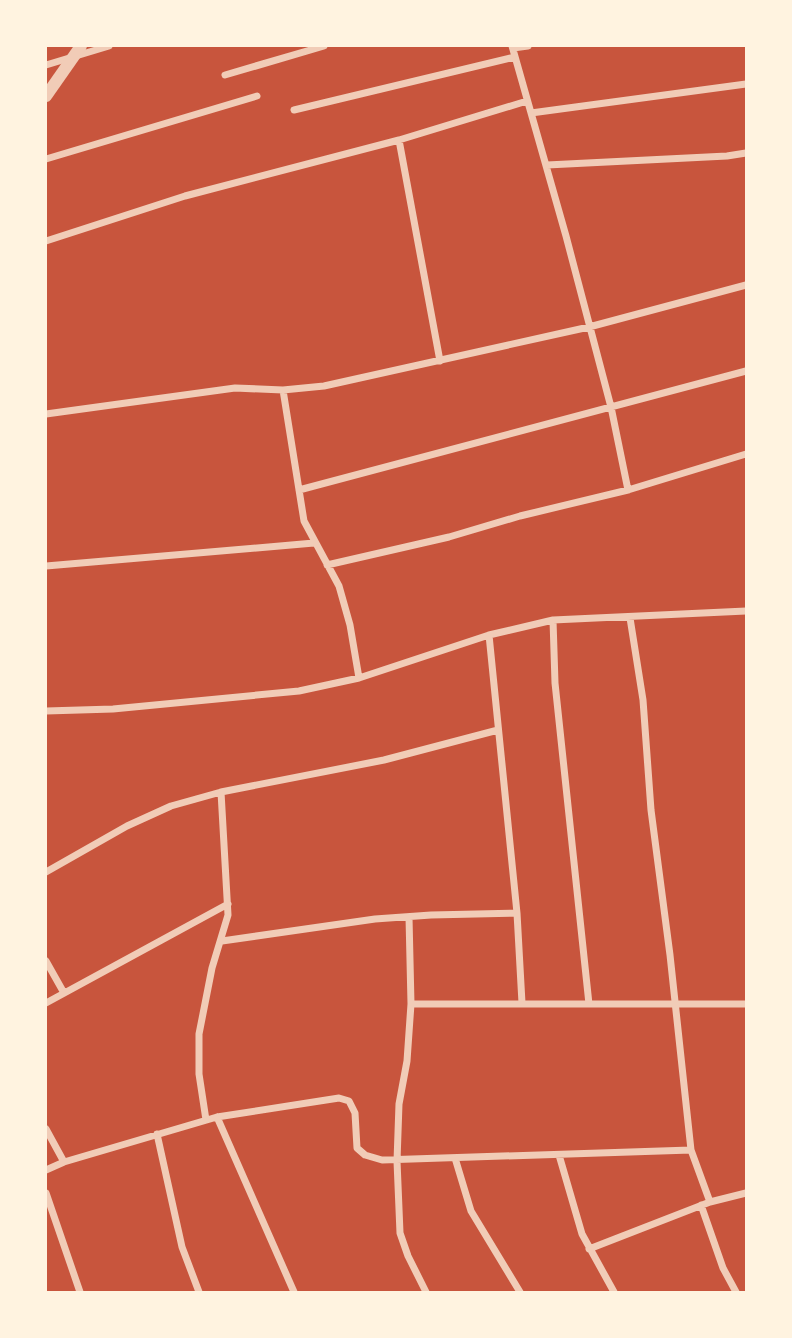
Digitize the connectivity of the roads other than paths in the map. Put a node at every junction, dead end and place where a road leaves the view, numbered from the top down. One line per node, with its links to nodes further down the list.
1 (109, 46): 5 (street)
2 (324, 46): 8 (street)
3 (528, 46): 4 (street)
4 (512, 47): 6 (street)
5 (78, 50): 7 (street); 10 (street)
6 (515, 57): 12 (street); 13 (street)
7 (46, 65)
8 (225, 75)
9 (747, 84): 14 (street)
10 (46, 96)
11 (257, 96): 17 (street)
12 (527, 101): 14 (street); 15 (street)
13 (294, 110)
14 (531, 113): 18 (street)
15 (399, 140): 19 (street); 22 (street)
16 (747, 153): 18 (street)
17 (46, 159)
18 (547, 165): 21 (street)
19 (46, 241)
20 (747, 285): 21 (street)
21 (589, 327): 22 (street); 25 (street)
22 (440, 361): 24 (street)
23 (747, 371): 25 (street)
24 (283, 390): 26 (street); 28 (street)
25 (611, 407): 28 (street); 29 (street)
26 (46, 414)
27 (747, 454): 29 (street)
28 (299, 490): 30 (street)
29 (628, 490): 31 (street)
30 (314, 543): 31 (street); 32 (street)
31 (327, 565): 37 (street)
32 (46, 566)
33 (747, 611): 34 (street)
34 (630, 618): 35 (street); 53 (street)
35 (552, 620): 36 (street); 51 (street)
36 (489, 635): 37 (street); 39 (street)
37 (359, 678): 38 (street)
38 (46, 711)
39 (498, 730): 40 (street); 43 (street)
40 (221, 792): 41 (street); 42 (street)
41 (46, 872)
42 (228, 904): 45 (street); 47 (street)
43 (517, 913): 44 (street); 49 (street)
44 (409, 917): 45 (street); 50 (street)
45 (222, 941): 55 (street)
46 (46, 961): 47 (street)
47 (64, 993): 48 (street)
48 (46, 1003)
49 (522, 1003): 50 (street); 51 (street)
50 (411, 1004): 61 (street)
51 (589, 1004): 53 (street)
52 (747, 1004): 53 (street)
53 (675, 1005): 58 (street)
54 (217, 1117): 55 (street); 61 (street); 71 (street)
55 (206, 1120): 57 (street)
56 (46, 1129): 62 (street)
57 (157, 1134): 62 (street); 70 (street)
58 (691, 1150): 59 (street); 66 (street)
59 (559, 1155): 60 (street); 68 (street)
60 (456, 1158): 61 (street); 73 (street)
61 (397, 1161): 72 (street)
62 (64, 1162): 63 (street)
63 (46, 1170)
64 (46, 1193): 69 (street)
65 (747, 1193): 66 (street)
66 (710, 1202): 67 (street)
67 (701, 1205): 68 (street); 75 (street)
68 (589, 1250): 74 (street)
69 (80, 1293)
70 (199, 1293)
71 (294, 1293)
72 (426, 1293)
73 (520, 1293)
74 (614, 1293)
75 (736, 1293)

